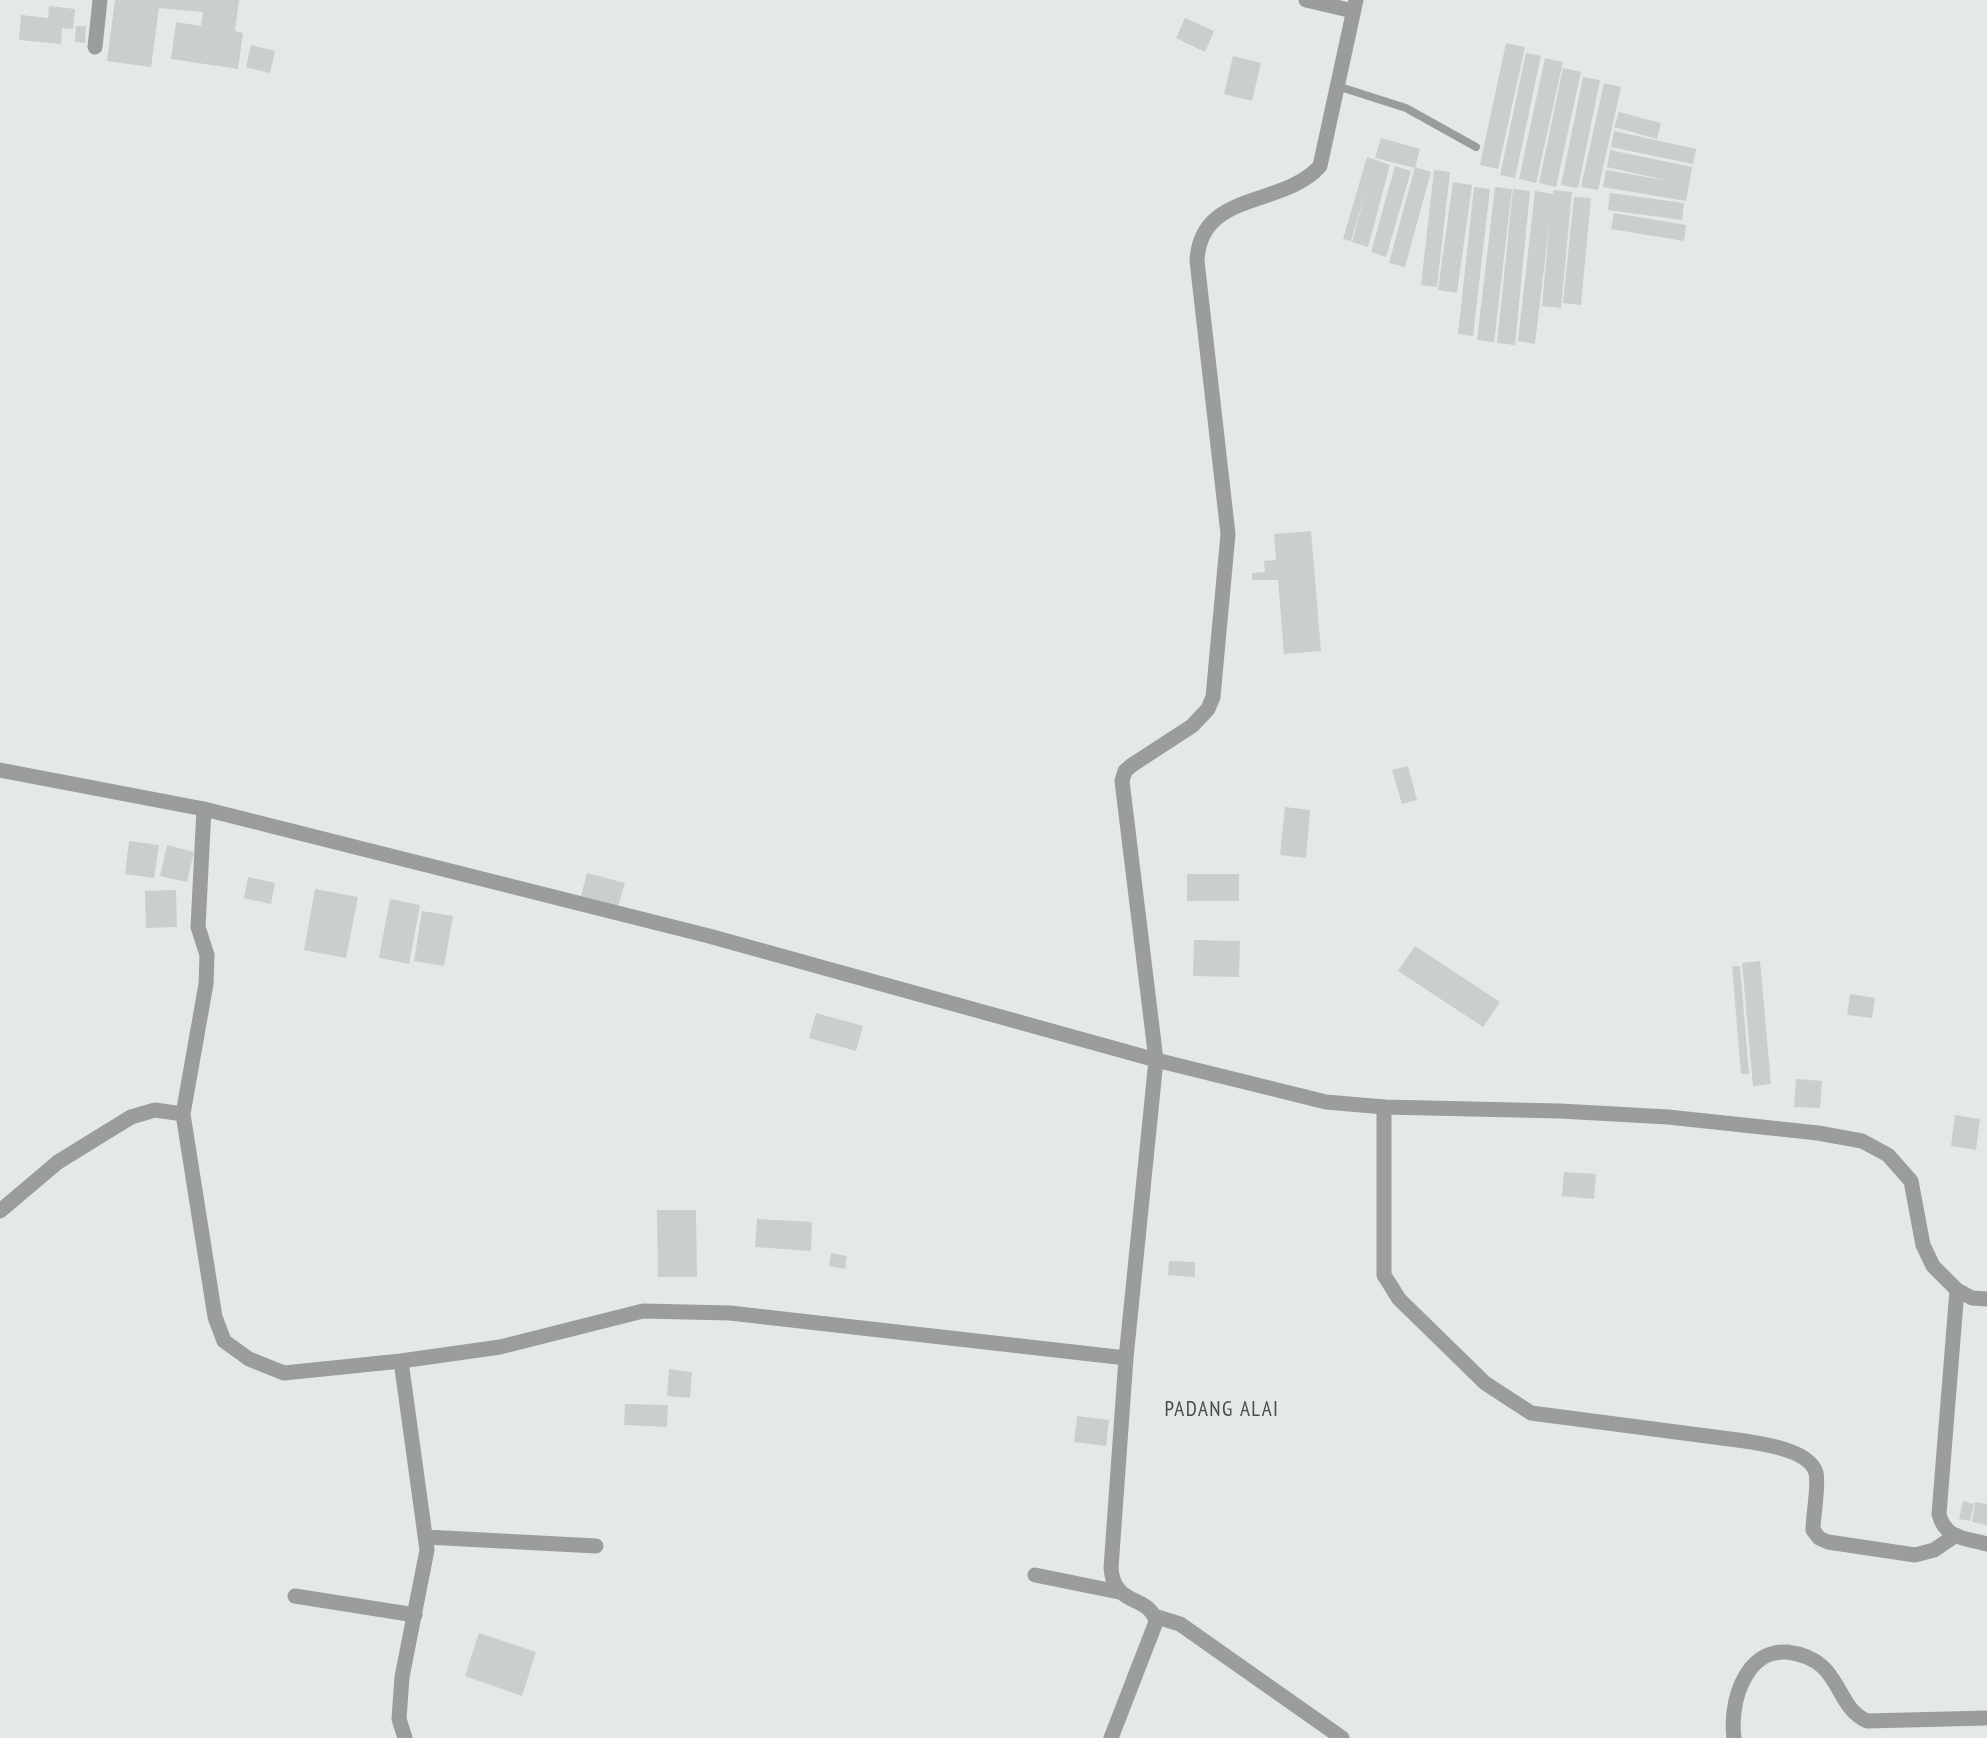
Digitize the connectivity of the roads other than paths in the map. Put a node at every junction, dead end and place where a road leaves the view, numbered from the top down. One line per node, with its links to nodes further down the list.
1 (100, 0): 4 (street)
2 (1306, 0): 3 (street)
3 (1354, 5): 5 (street)
4 (95, 47)
5 (1337, 86): 6 (lane); 9 (street)
6 (1476, 147)
7 (0, 770): 8 (street)
8 (204, 809): 9 (street); 11 (street)
9 (1156, 1060): 10 (street); 15 (street)
10 (1384, 1107): 13 (street); 17 (street)
11 (183, 1114): 12 (street); 16 (street)
12 (0, 1211)
13 (1957, 1290): 14 (street); 17 (street)
14 (1987, 1299)
15 (1126, 1358): 16 (street); 22 (street)
16 (400, 1361): 18 (street)
17 (1956, 1535): 19 (street)
18 (426, 1537): 20 (street); 24 (street)
19 (1987, 1544)
20 (597, 1545)
21 (1035, 1575): 22 (street)
22 (1119, 1592): 25 (street)
23 (295, 1596): 24 (street)
24 (416, 1615): 27 (street)
25 (1155, 1616): 28 (street); 29 (street)
26 (1987, 1718): 30 (street)
27 (405, 1738)
28 (1111, 1738)
29 (1342, 1738)
30 (1734, 1738)

